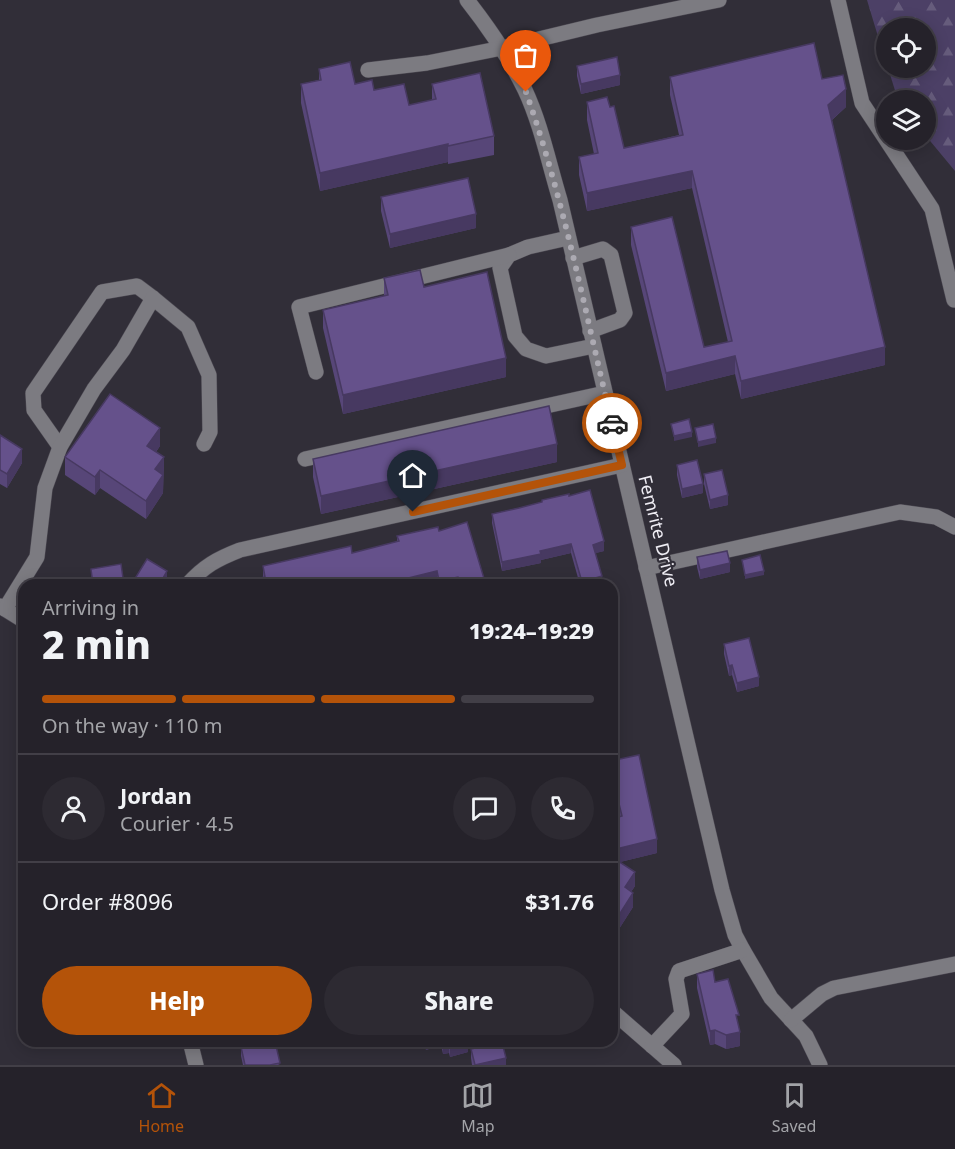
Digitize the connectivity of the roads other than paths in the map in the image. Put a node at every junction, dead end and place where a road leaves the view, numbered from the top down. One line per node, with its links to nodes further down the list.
1 (467, 0): 5 (street, Femrite Drive)
2 (719, 0): 4 (street)
3 (838, 0): 11 (street)
4 (691, 3): 5 (street)
5 (502, 48): 6 (street); 7 (street, Femrite Drive)
6 (369, 70)
7 (568, 237): 8 (street); 9 (street, Femrite Drive)
8 (509, 255): 12 (street); 13 (street)
9 (573, 258): 12 (street, Femrite Drive); 12 (street)
10 (153, 298): 15 (street); 16 (street); 16 (street)
11 (954, 300)
12 (592, 338): 14 (street, Femrite Drive)
13 (316, 372)
14 (605, 393): 17 (street); 18 (street, Femrite Drive)
15 (204, 444)
16 (60, 447): 21 (street)
17 (305, 459)
18 (622, 465): 20 (street, Femrite Drive); 22 (street)
19 (955, 527): 20 (street)
20 (646, 567): 26 (street, Femrite Drive)
21 (22, 579)
22 (193, 579)
23 (18, 585): 24 (street)
24 (3, 607): 25 (street)
25 (18, 617)
26 (743, 950): 29 (street, Femrite Drive); 30 (street)
27 (955, 964): 29 (street)
28 (618, 1016): 30 (street)
29 (791, 1020): 34 (street, Femrite Drive)
30 (652, 1046): 33 (street)
31 (192, 1047): 32 (street)
32 (196, 1065)
33 (674, 1065)
34 (820, 1065)

